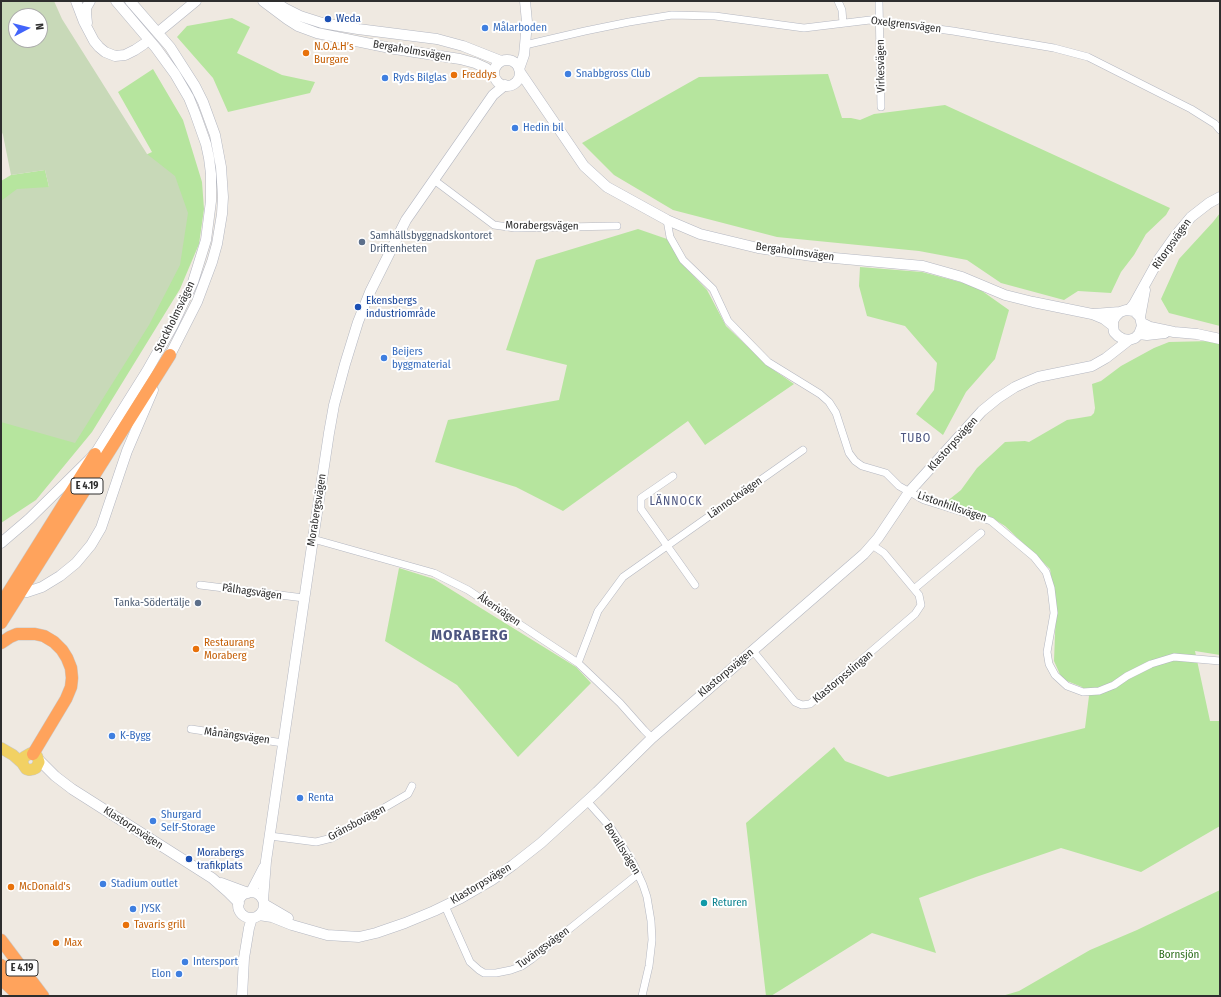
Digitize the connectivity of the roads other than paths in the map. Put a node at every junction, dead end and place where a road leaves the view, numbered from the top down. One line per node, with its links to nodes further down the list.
1 (76, 1): 14 (main road)
2 (90, 1): 14 (main road)
3 (116, 1): 41 (main road, Stockholmsvägen / E 4.19)
4 (130, 1): 38 (main road, Stockholmsvägen / E 4.19)
5 (196, 1): 13 (main road)
6 (263, 1): 19 (main road, Bergaholmsvägen)
7 (273, 1): 17 (main road, Bergaholmsvägen)
8 (525, 1): 16 (main road)
9 (838, 1): 12 (street)
10 (879, 1): 11 (street, Virkesvägen)
11 (879, 21): 12 (street, Oxelgrensvägen); 23 (street, Virkesvägen); 24 (street, Oxelgrensvägen)
12 (844, 23): 16 (street, Oxelgrensvägen)
13 (162, 29)
14 (90, 32): 15 (main road)
15 (144, 44)
16 (526, 45): 17 (main road); 18 (main road)
17 (504, 60): 18 (main road); 19 (main road)
18 (519, 71): 20 (main road); 22 (main road, Bergaholmsvägen)
19 (495, 78): 20 (main road); 21 (main road, Morabergsvägen)
20 (508, 85): 21 (main road, Morabergsvägen); 22 (main road, Bergaholmsvägen)
21 (493, 95): 25 (main road, Morabergsvägen)
22 (542, 107): 27 (main road, Bergaholmsvägen)
23 (882, 107)
24 (1220, 130)
25 (434, 180): 28 (street, Morabergsvägen); 45 (main road, Morabergsvägen)
26 (1220, 197): 29 (main road, Ritorpsvägen)
27 (667, 220): 31 (main road, Bergaholmsvägen); 43 (street, Listonhillsvägen)
28 (616, 226)
29 (1146, 281): 30 (main road, Ritorpsvägen); 32 (main road, Ritorpsvägen)
30 (1124, 311): 31 (main road, Bergaholmsvägen); 32 (main road); 33 (main road)
31 (1092, 314): 33 (main road, Bergaholmsvägen)
32 (1141, 320): 34 (main road); 35 (main road)
33 (1114, 330): 36 (main road, Bergaholmsvägen); 39 (main road)
34 (1174, 332): 35 (main road); 37 (main road)
35 (1139, 334): 36 (main road)
36 (1129, 340): 39 (main road, Klastorpsvägen)
37 (1220, 340)
38 (170, 355): 52 (main road, Stockholmsvägen); 55 (highway, E 4.19)
39 (1106, 358): 43 (main road, Klastorpsvägen)
40 (803, 450): 48 (street, Lännockvägen)
41 (94, 454): 46 (main road, Stockholmsvägen); 54 (highway, E 4.19)
42 (673, 476): 48 (street)
43 (909, 492): 47 (main road, Klastorpsvägen); 58 (street, Listonhillsvägen)
44 (981, 534): 51 (street)
45 (313, 539): 53 (main road, Morabergsvägen); 59 (street, Åkerivägen)
46 (1, 543)
47 (872, 545): 51 (street, Klastorpsslingan); 57 (main road, Klastorpsvägen)
48 (666, 546): 50 (street); 59 (street, Lännockvägen)
49 (200, 585): 53 (street, Pålhagsvägen)
50 (695, 585)
51 (914, 589): 57 (street, Klastorpsslingan)
52 (28, 592)
53 (304, 598): 63 (main road, Morabergsvägen)
54 (1, 604)
55 (1, 623)
56 (1, 643): 65 (highway)
57 (753, 651): 61 (main road, Klastorpsvägen)
58 (1220, 661)
59 (578, 663): 61 (street, Åkerivägen)
60 (191, 729): 63 (street, Månängsvägen)
61 (652, 738): 69 (main road, Klastorpsvägen)
62 (1, 743): 65 (main road, Klastorpsvägen)
63 (283, 743): 70 (main road, Morabergsvägen)
64 (1, 748): 65 (main road, Klastorpsvägen)
65 (30, 757): 66 (main road); 67 (main road, Klastorpsvägen)
66 (34, 769): 67 (main road, Klastorpsvägen)
67 (55, 776): 73 (main road, Klastorpsvägen)
68 (412, 786): 70 (street, Gränsbovägen)
69 (587, 801): 72 (street, Bovallsvägen); 76 (main road, Klastorpsvägen)
70 (270, 836): 71 (main road, Morabergsvägen)
71 (266, 862): 74 (main road, Morabergsvägen); 75 (main road, Morabergsvägen)
72 (638, 874): 76 (street, Tuvängsvägen); 88 (street, Bovallsvägen)
73 (212, 878): 74 (main road, Klastorpsvägen); 77 (main road, Klastorpsvägen)
74 (249, 892): 75 (main road); 77 (main road)
75 (264, 902): 78 (main road); 79 (main road, Klastorpsvägen)
76 (445, 906): 79 (main road, Klastorpsvägen)
77 (240, 908): 78 (main road); 81 (main road)
78 (256, 917): 79 (main road, Klastorpsvägen); 81 (main road)
79 (312, 931)
80 (1, 940): 86 (highway, E 4.19)
81 (244, 958): 87 (main road)
82 (1, 965): 85 (highway)
83 (1, 979): 84 (highway)
84 (19, 996)
85 (33, 996)
86 (43, 996)
87 (242, 996)
88 (642, 996)

